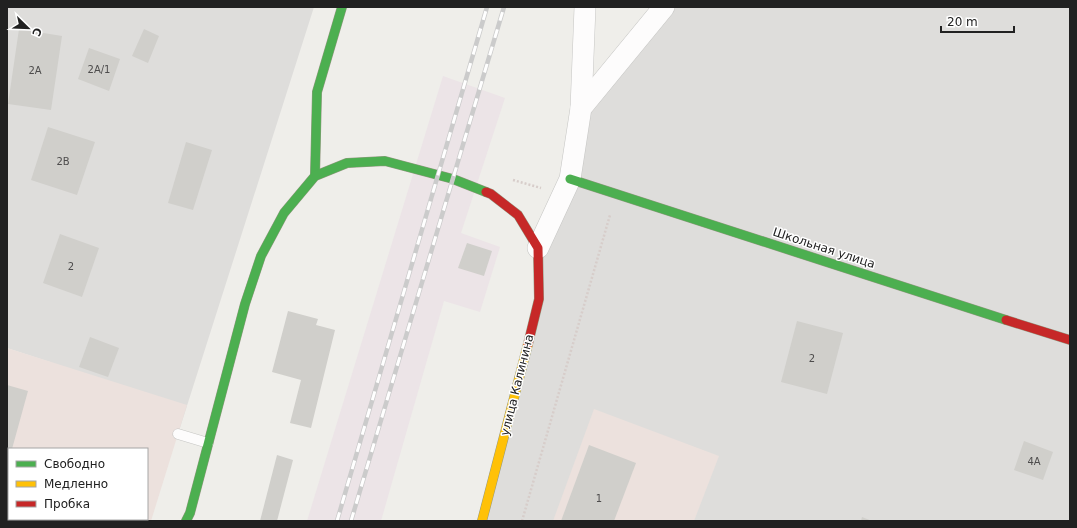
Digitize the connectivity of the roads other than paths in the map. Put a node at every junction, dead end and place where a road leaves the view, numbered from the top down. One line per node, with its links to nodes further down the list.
1 (342, 7): 5 (main road)
2 (584, 7): 4 (street)
3 (664, 7): 4 (street)
4 (581, 108): 6 (street)
5 (315, 176): 7 (main road); 10 (main road)
6 (570, 179): 7 (street); 8 (main road, Школьная улица)
7 (538, 248): 12 (main road, улица Калинина)
8 (1070, 340)
9 (178, 434): 10 (lane)
10 (208, 443): 11 (main road)
11 (186, 521)
12 (482, 521)

